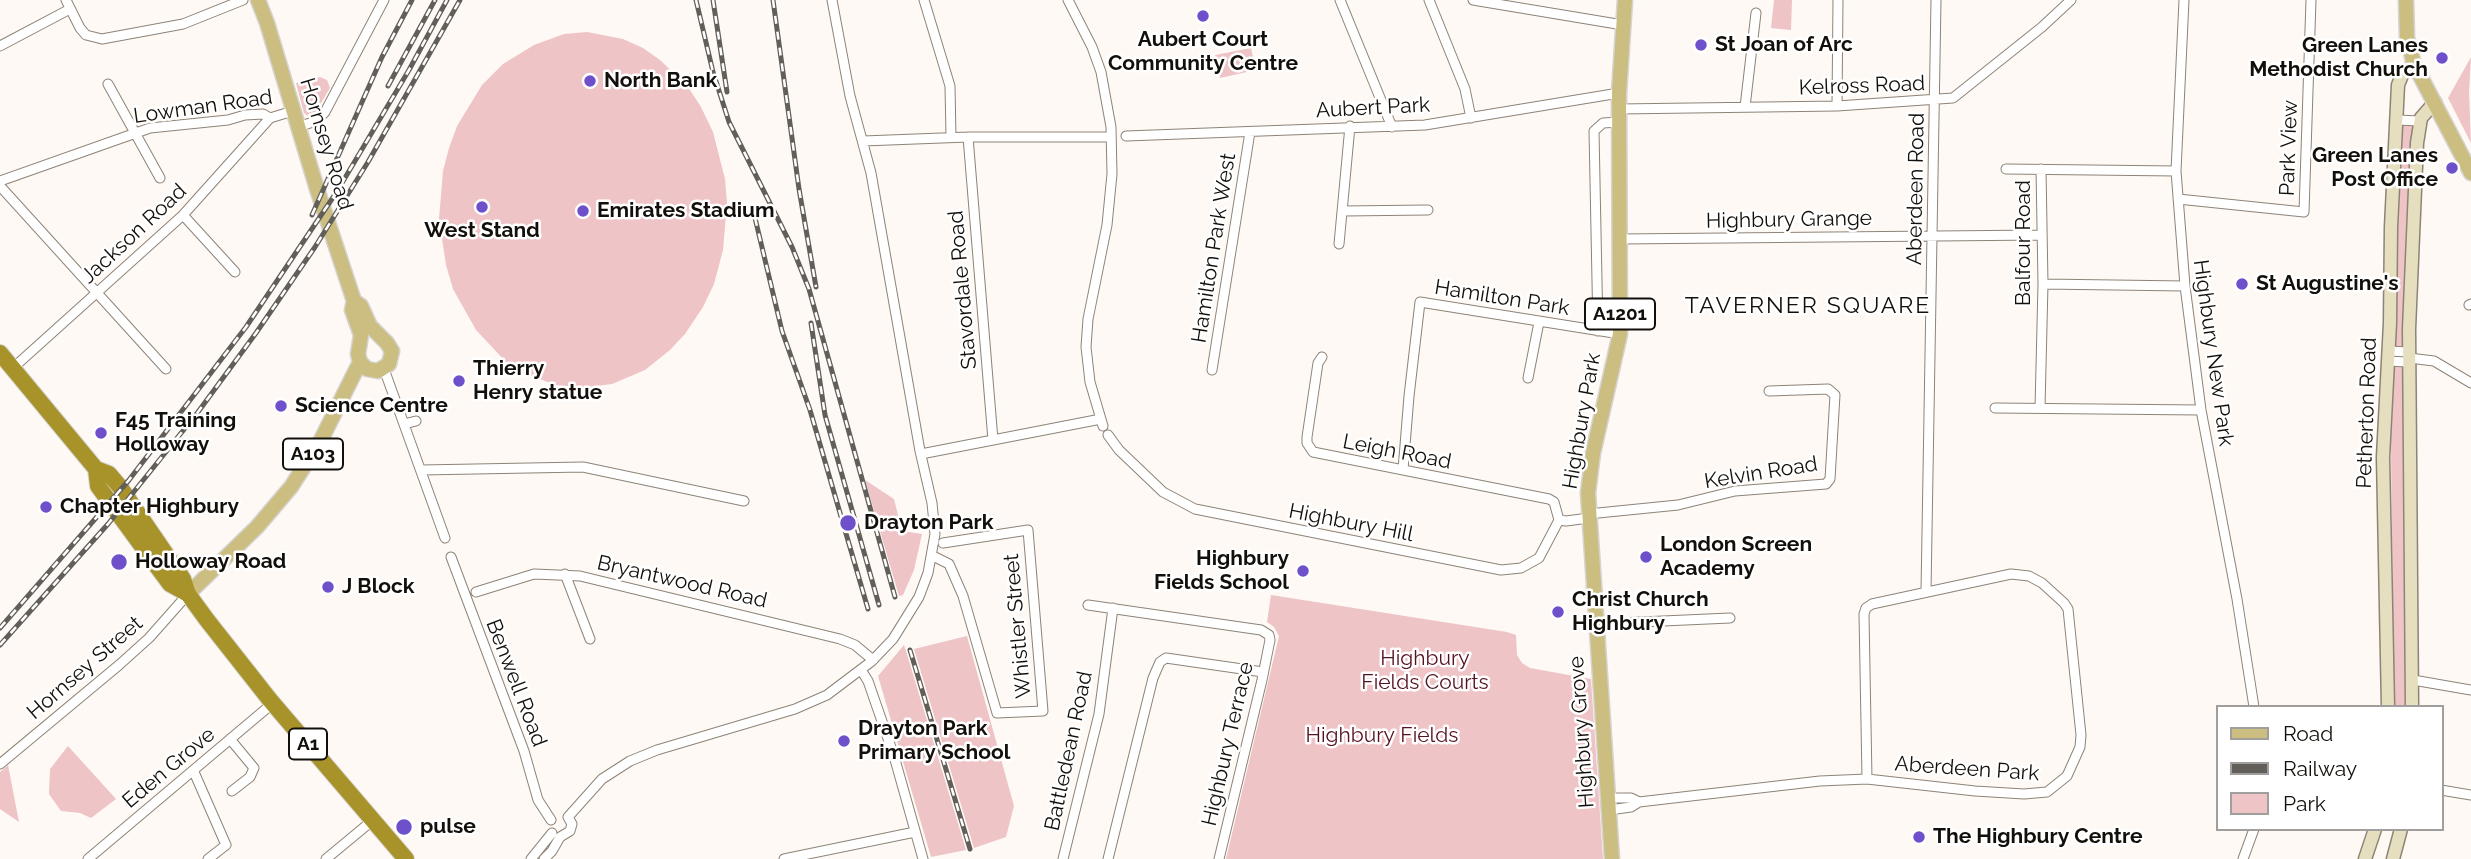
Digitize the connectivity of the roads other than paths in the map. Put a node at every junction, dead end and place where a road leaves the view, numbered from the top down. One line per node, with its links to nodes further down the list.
1 (243, 0): 17 (street)
2 (258, 0): 28 (main road, Hornsey Road / A103)
3 (384, 0): 35 (street)
4 (832, 0): 43 (street)
5 (924, 0): 40 (street)
6 (1068, 0): 42 (street, Highbury Hill)
7 (1429, 0): 31 (street)
8 (1473, 0): 19 (street)
9 (1625, 0): 19 (main road, Highbury Park / A1201)
10 (1838, 0): 26 (street)
11 (1936, 0): 24 (street, Aberdeen Road)
12 (2071, 0): 24 (street, Kelross Road)
13 (2184, 0): 46 (street, Highbury New Park)
14 (2311, 0): 50 (street, Park View)
15 (2406, 0): 21 (main road)
16 (1343, 1): 36 (street)
17 (68, 5): 20 (street)
18 (1756, 13): 27 (street)
19 (1623, 25): 23 (main road, Highbury Park / A1201)
20 (0, 46)
21 (2414, 64): 25 (main road); 32 (street, Petherton Road)
22 (108, 84): 37 (street)
23 (1619, 93): 29 (main road, Highbury Park / A1201); 31 (street, Aubert Park)
24 (1936, 100): 26 (street, Kelross Road); 55 (street, Aberdeen Road)
25 (2435, 102): 33 (street); 47 (main road)
26 (1837, 106): 27 (street, Kelross Road)
27 (1745, 107): 29 (street, Kelross Road)
28 (293, 111): 30 (street, Lowman Road); 35 (main road, Hornsey Road / A103)
29 (1619, 116): 56 (main road, Highbury Park / A1201); 64 (street, Highbury Park)
30 (270, 118): 37 (street, Lowman Road); 53 (street, Jackson Road)
31 (1471, 118): 36 (street, Aubert Park)
32 (2397, 120): 33 (street); 69 (street, Petherton Road)
33 (2420, 121): 71 (street, Petherton Road)
34 (1350, 126): 36 (street, Aubert Park); 38 (street, Aubert Park); 52 (street)
35 (298, 127): 62 (main road, Hornsey Road / A103)
36 (1392, 127)
37 (134, 132): 48 (street); 49 (street, Lowman Road)
38 (1250, 132): 39 (street, Aubert Park); 76 (street, Hamilton Park West)
39 (1126, 136)
40 (951, 137): 41 (street); 43 (street)
41 (968, 137): 42 (street); 86 (street, Stavordale Road)
42 (1111, 137): 85 (street, Highbury Hill)
43 (863, 141): 87 (street)
44 (2006, 169): 45 (street)
45 (2041, 169): 46 (street, Balfour Road); 54 (street, Balfour Road)
46 (2176, 171): 50 (street, Highbury New Park)
47 (2471, 173)
48 (160, 178)
49 (0, 183): 61 (street)
50 (2178, 199): 60 (street, Highbury New Park)
51 (1428, 210): 52 (street)
52 (1343, 211): 57 (street)
53 (183, 215): 58 (street); 61 (street, Jackson Road)
54 (2042, 235): 55 (street, Highbury Grange); 59 (street, Balfour Road)
55 (1933, 236): 56 (street, Highbury Grange); 99 (street, Aberdeen Road)
56 (1620, 239): 65 (main road, Highbury Park / A1201)
57 (1339, 244)
58 (235, 272)
59 (2043, 284): 60 (street); 81 (street, Balfour Road)
60 (2185, 286): 82 (street, Highbury New Park)
61 (96, 294): 73 (street, Jackson Road); 74 (street)
62 (354, 301): 66 (main road, Hornsey Road / A103); 67 (main road, Hornsey Road / A103)
63 (1539, 322): 64 (street, Hamilton Park); 77 (street); 89 (street, Hamilton Park)
64 (1598, 331): 65 (street, Hamilton Park)
65 (1619, 334): 91 (main road, Highbury Park / A1201)
66 (383, 339): 67 (main road); 75 (main road)
67 (360, 347): 72 (main road, Hornsey Road / A103)
68 (0, 353): 73 (highway, A1)
69 (2388, 356): 71 (street); 113 (street, Petherton Road)
70 (1322, 357): 89 (street, Leigh Road)
71 (2408, 357): 78 (street); 109 (street, Petherton Road)
72 (360, 362): 75 (main road); 100 (main road, Hornsey Road / A103)
73 (13, 368): 100 (highway, A1)
74 (166, 369)
75 (384, 369): 84 (street)
76 (1212, 370)
77 (1528, 378)
78 (2471, 383)
79 (1769, 391): 91 (street, Kelvin Road)
80 (1995, 408): 81 (street)
81 (2040, 408): 82 (street)
82 (2201, 410): 112 (street, Highbury New Park)
83 (416, 421): 84 (street)
84 (404, 424): 88 (street)
85 (1104, 427): 86 (street); 92 (street, Highbury Hill)
86 (993, 440): 87 (street)
87 (921, 454): 95 (street)
88 (421, 470): 90 (street); 93 (street)
89 (1403, 470): 92 (street, Leigh Road)
90 (744, 501)
91 (1588, 516): 92 (street); 104 (main road, Highbury Grove / A1201)
92 (1559, 520)
93 (445, 538)
94 (943, 543): 95 (street, Whistler Street)
95 (933, 556): 106 (street)
96 (451, 557): 125 (street, Benwell Road)
97 (565, 575): 98 (street, Bryantwood Road); 105 (street); 106 (street, Bryantwood Road)
98 (476, 592)
99 (1926, 592): 118 (street, Aberdeen Park); 118 (street, Aberdeen Park)
100 (188, 594): 111 (highway, A1); 116 (street, Hornsey Street)
101 (1088, 605): 102 (street)
102 (1113, 608): 108 (street, Highbury Terrace); 138 (street, Battledean Road)
103 (1730, 618): 104 (street)
104 (1596, 624): 122 (main road, Highbury Grove / A1201)
105 (590, 639)
106 (873, 660): 107 (street)
107 (862, 670): 123 (street); 129 (street)
108 (1263, 672): 139 (street); 140 (street, Highbury Terrace)
109 (2413, 680): 110 (street); 114 (street, Petherton Road)
110 (2471, 690)
111 (273, 703): 115 (street, Eden Grove); 124 (highway, A1)
112 (2254, 705)
113 (2388, 705)
114 (2412, 705)
115 (230, 739): 117 (street, Eden Grove); 119 (street)
116 (0, 764)
117 (194, 772): 132 (street, Eden Grove); 133 (street)
118 (1867, 779): 122 (street, Aberdeen Park)
119 (232, 790)
120 (2443, 790): 121 (street)
121 (2471, 795)
122 (1609, 804): 141 (main road, Highbury Grove / A1201)
123 (568, 817): 125 (street); 130 (street)
124 (373, 820): 134 (street); 135 (highway, A1)
125 (551, 820): 130 (street)
126 (2253, 831): 142 (street)
127 (2374, 831): 143 (street)
128 (2400, 831): 144 (street)
129 (915, 832): 136 (street); 137 (street)
130 (556, 834): 131 (street)
131 (537, 858)
132 (88, 859)
133 (208, 859)
134 (326, 859)
135 (406, 859)
136 (784, 859)
137 (923, 859)
138 (1063, 859)
139 (1108, 859)
140 (1219, 859)
141 (1612, 859)
142 (2243, 859)
143 (2365, 859)
144 (2393, 859)

